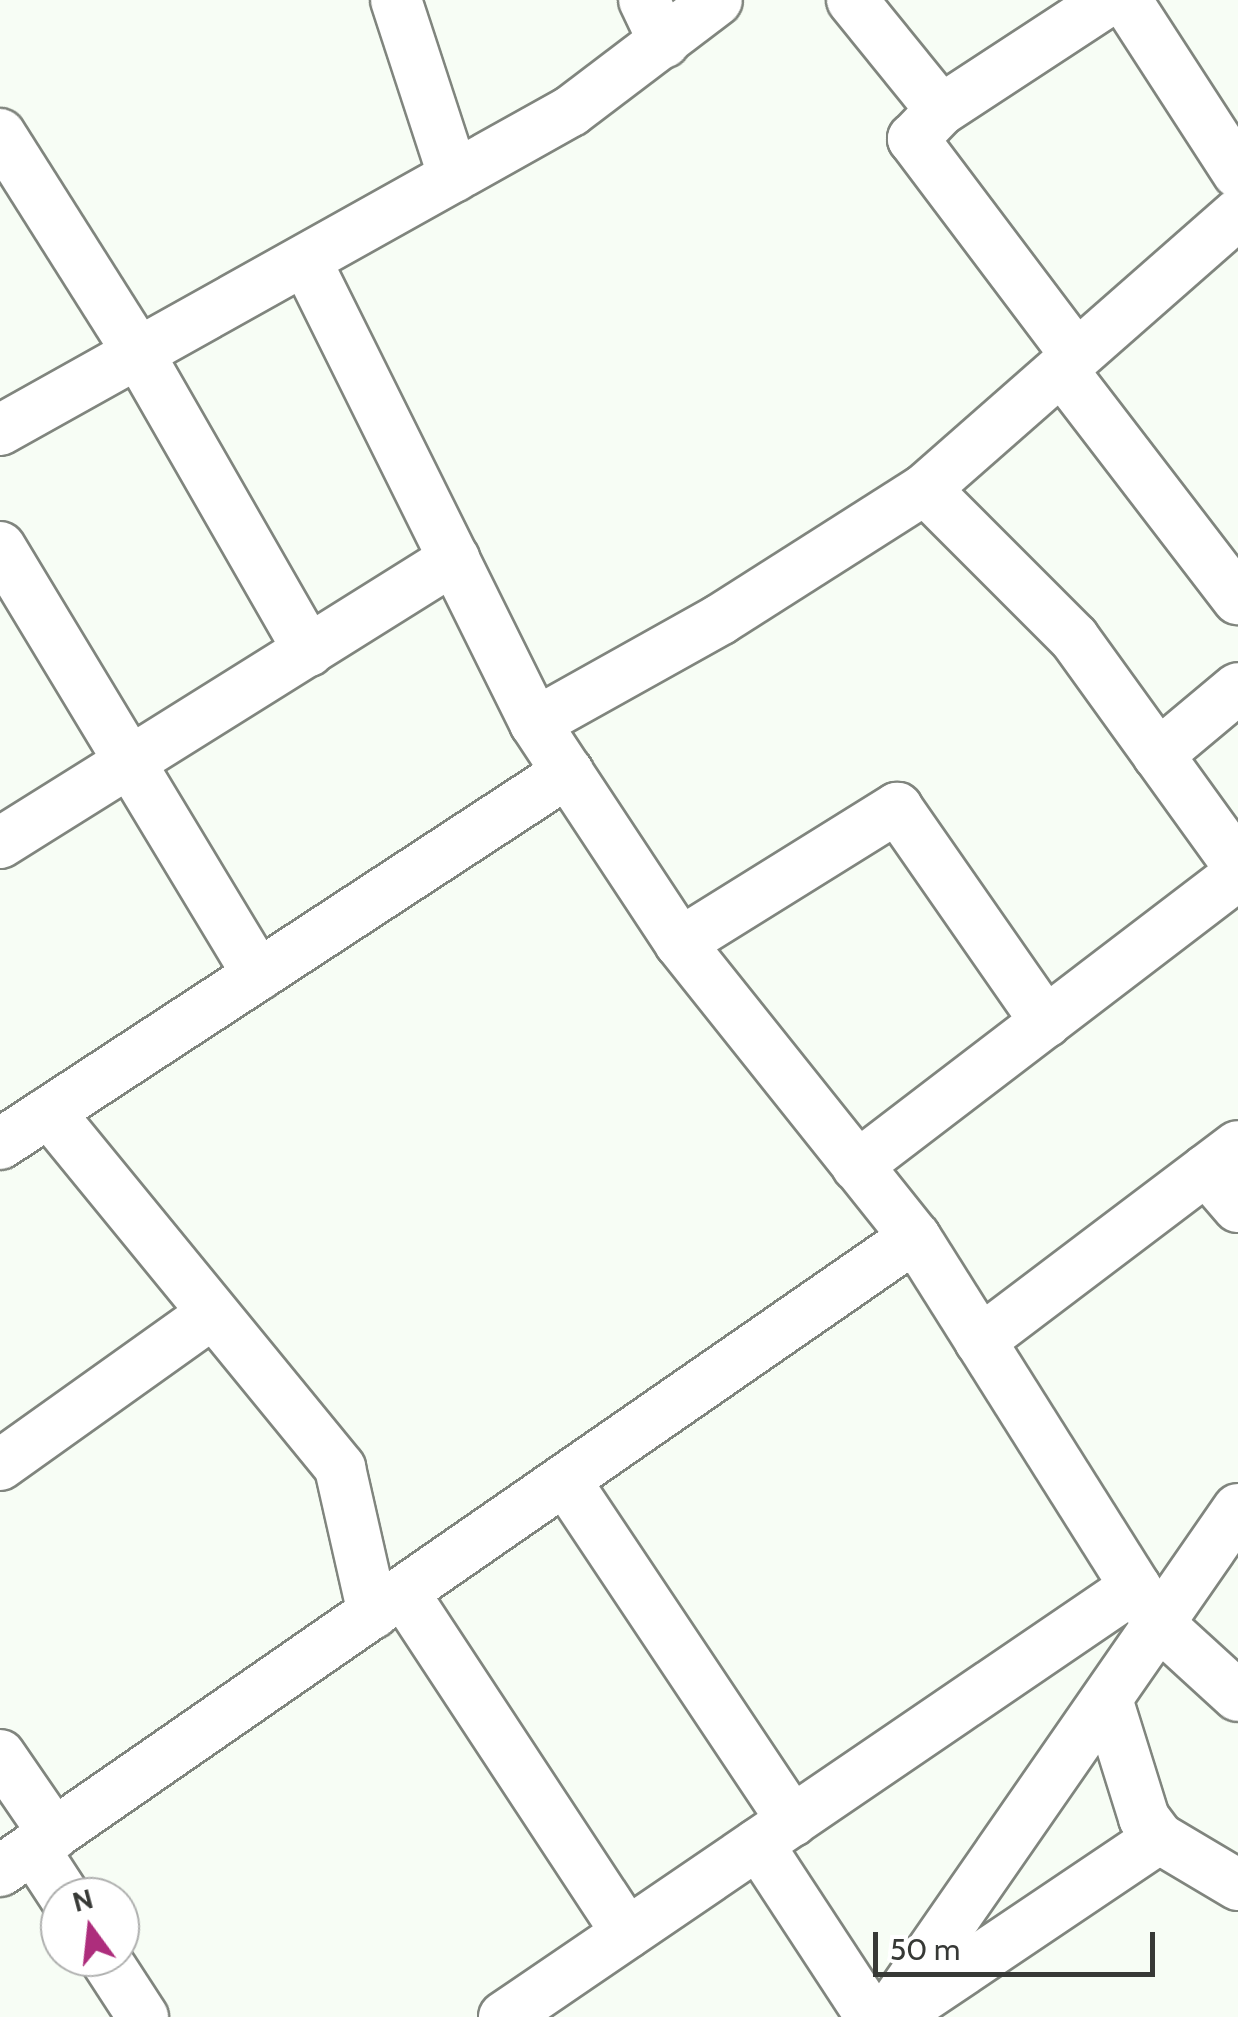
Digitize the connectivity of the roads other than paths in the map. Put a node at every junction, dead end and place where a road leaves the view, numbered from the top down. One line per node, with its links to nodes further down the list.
1 (396, 0): 10 (street)
2 (717, 0): 6 (street)
3 (852, 0): 7 (street)
4 (1109, 0): 7 (street)
5 (1126, 0): 9 (street)
6 (654, 21): 10 (street)
7 (941, 110): 14 (street)
8 (0, 134): 13 (street)
9 (1238, 173)
10 (454, 177): 12 (street)
11 (1238, 214): 14 (street)
12 (306, 261): 13 (street); 18 (street)
13 (136, 349): 15 (street); 20 (street)
14 (1069, 362): 16 (street); 19 (street)
15 (0, 430)
16 (925, 490): 22 (street); 23 (street)
17 (0, 546): 24 (street)
18 (454, 559): 20 (street); 22 (street)
19 (1238, 599)
20 (309, 651): 24 (street)
21 (1238, 688): 23 (street)
22 (535, 723): 25 (street)
23 (1158, 755): 27 (street)
24 (132, 763): 26 (street); 30 (street)
25 (568, 772): 29 (street); 30 (street)
26 (0, 843)
27 (1238, 866)
28 (1238, 875): 31 (street)
29 (680, 943): 31 (street); 35 (street)
30 (258, 975): 32 (street)
31 (1046, 1022): 35 (street)
32 (49, 1112): 33 (street); 38 (street)
33 (0, 1144)
34 (1222, 1158): 36 (street); 39 (street)
35 (857, 1166): 37 (street)
36 (1238, 1207)
37 (915, 1238): 39 (street); 41 (street)
38 (209, 1316): 40 (street); 43 (street)
39 (980, 1342): 44 (street)
40 (0, 1465)
41 (565, 1480): 43 (street); 48 (street)
42 (1238, 1509): 44 (street)
43 (388, 1603): 50 (street); 53 (street)
44 (1147, 1605): 45 (street); 46 (street); 48 (street)
45 (1238, 1696)
46 (1107, 1699): 49 (street); 58 (street)
47 (0, 1755): 50 (street)
48 (775, 1832): 53 (street); 57 (street)
49 (1159, 1838): 52 (street); 59 (street)
50 (29, 1851): 51 (street)
51 (50, 1877)
52 (1238, 1885)
53 (627, 1934): 56 (street)
54 (117, 1977): 55 (street)
55 (143, 2017)
56 (504, 2017)
57 (871, 2017)
58 (886, 2017)
59 (894, 2017)

